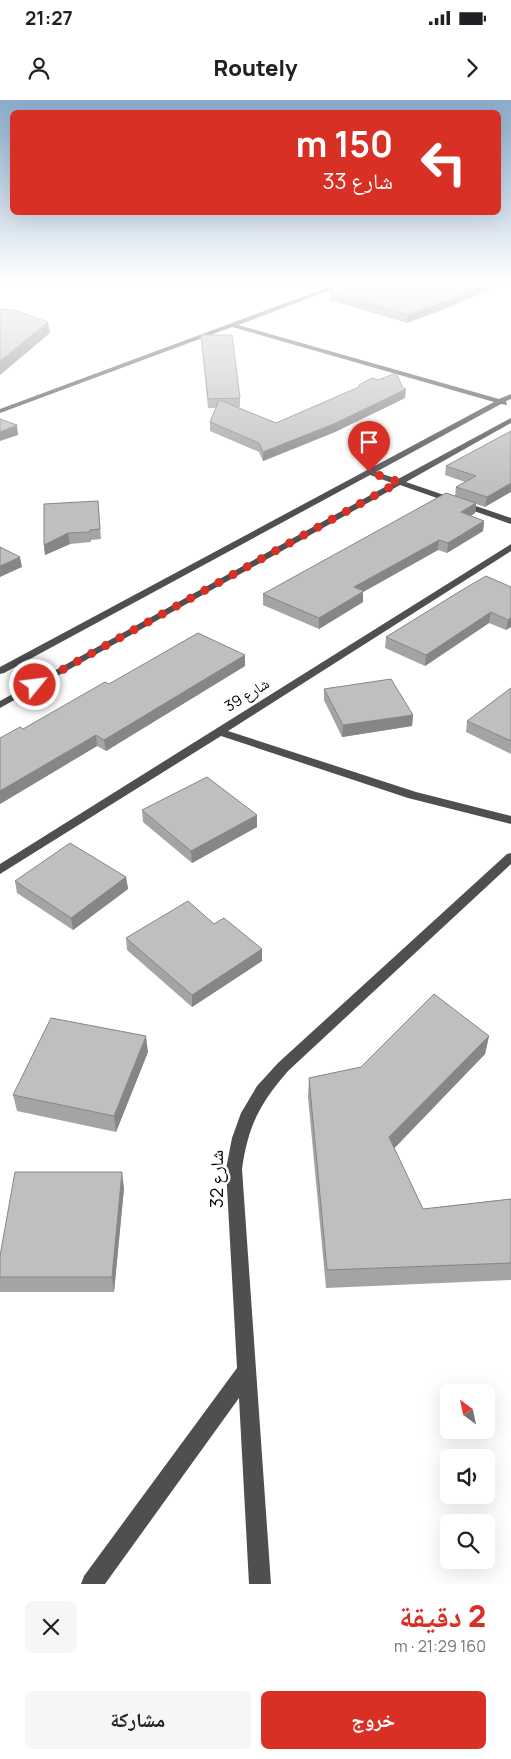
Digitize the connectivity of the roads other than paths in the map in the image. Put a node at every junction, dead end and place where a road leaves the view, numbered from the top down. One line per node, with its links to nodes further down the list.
1 (158, 352): 6 (street)
2 (327, 352): 4 (street)
3 (511, 396): 4 (street)
4 (500, 402): 5 (street); 8 (street)
5 (511, 405)
6 (0, 411)
7 (511, 420): 9 (street)
8 (369, 472): 9 (street); 12 (street)
9 (399, 482): 10 (street); 13 (street)
10 (511, 521)
11 (511, 547): 14 (street, شارع 39)
12 (0, 671)
13 (0, 704)
14 (218, 731): 15 (street); 17 (street, شارع 39)
15 (511, 820)
16 (511, 857): 18 (street, شارع 32)
17 (0, 870)
18 (246, 1372): 19 (street); 20 (street, شارع 32)
19 (92, 1584)
20 (260, 1584)

